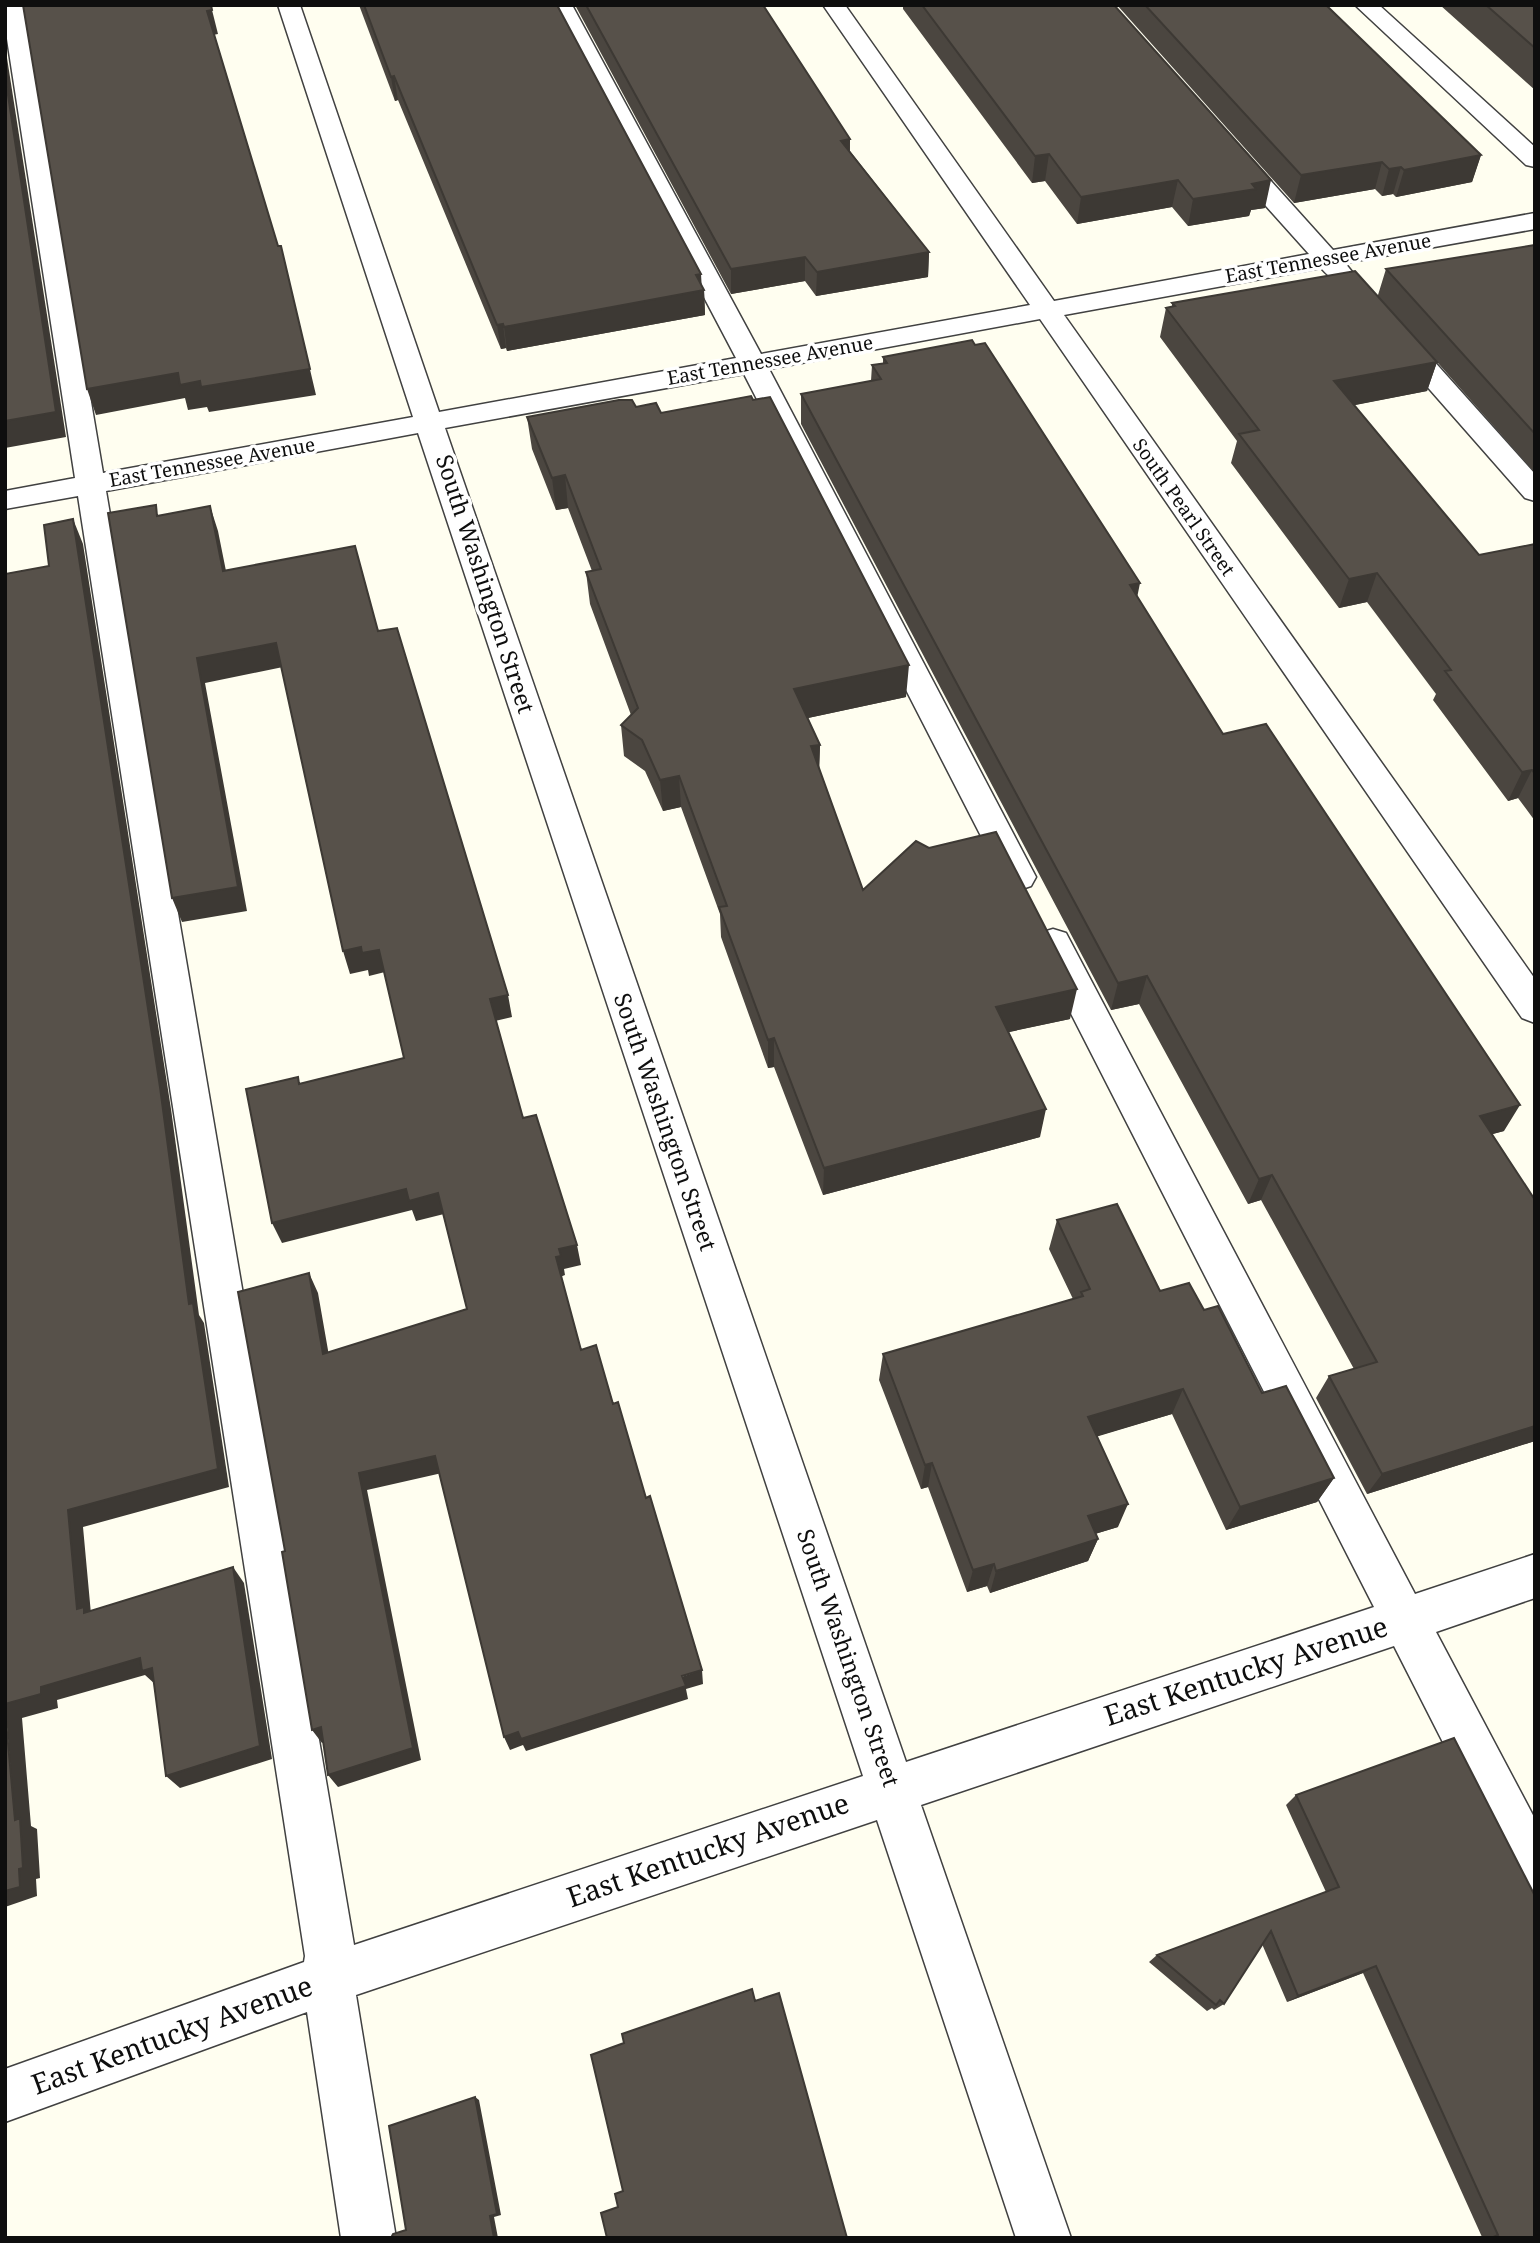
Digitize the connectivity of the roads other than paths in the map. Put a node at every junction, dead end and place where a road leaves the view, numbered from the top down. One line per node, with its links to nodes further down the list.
1 (13, 5): 15 (street)
2 (289, 5): 14 (street, South Washington Street)
3 (561, 5): 13 (street)
4 (834, 5): 11 (street, South Pearl Street)
5 (1366, 5): 7 (street)
6 (1218, 137): 9 (street)
7 (1535, 160)
8 (1535, 220): 9 (street, East Tennessee Avenue)
9 (1327, 258): 10 (street); 11 (street, East Tennessee Avenue)
10 (1353, 288)
11 (1046, 310): 13 (street, East Tennessee Avenue); 18 (street, South Pearl Street)
12 (1380, 317): 16 (street)
13 (753, 364): 14 (street, East Tennessee Avenue); 20 (street)
14 (431, 422): 15 (street, East Tennessee Avenue); 21 (street, South Washington Street)
15 (89, 485): 17 (street, East Tennessee Avenue); 23 (street)
16 (1535, 492)
17 (5, 500)
18 (1535, 1009)
19 (1535, 1576): 20 (street, East Kentucky Avenue)
20 (1404, 1619): 21 (street, East Kentucky Avenue); 22 (street)
21 (893, 1788): 23 (street, East Kentucky Avenue); 26 (street, South Washington Street)
22 (1535, 1870)
23 (328, 1979): 24 (street, East Kentucky Avenue); 25 (street)
24 (5, 2096)
25 (369, 2238)
26 (1044, 2238)

